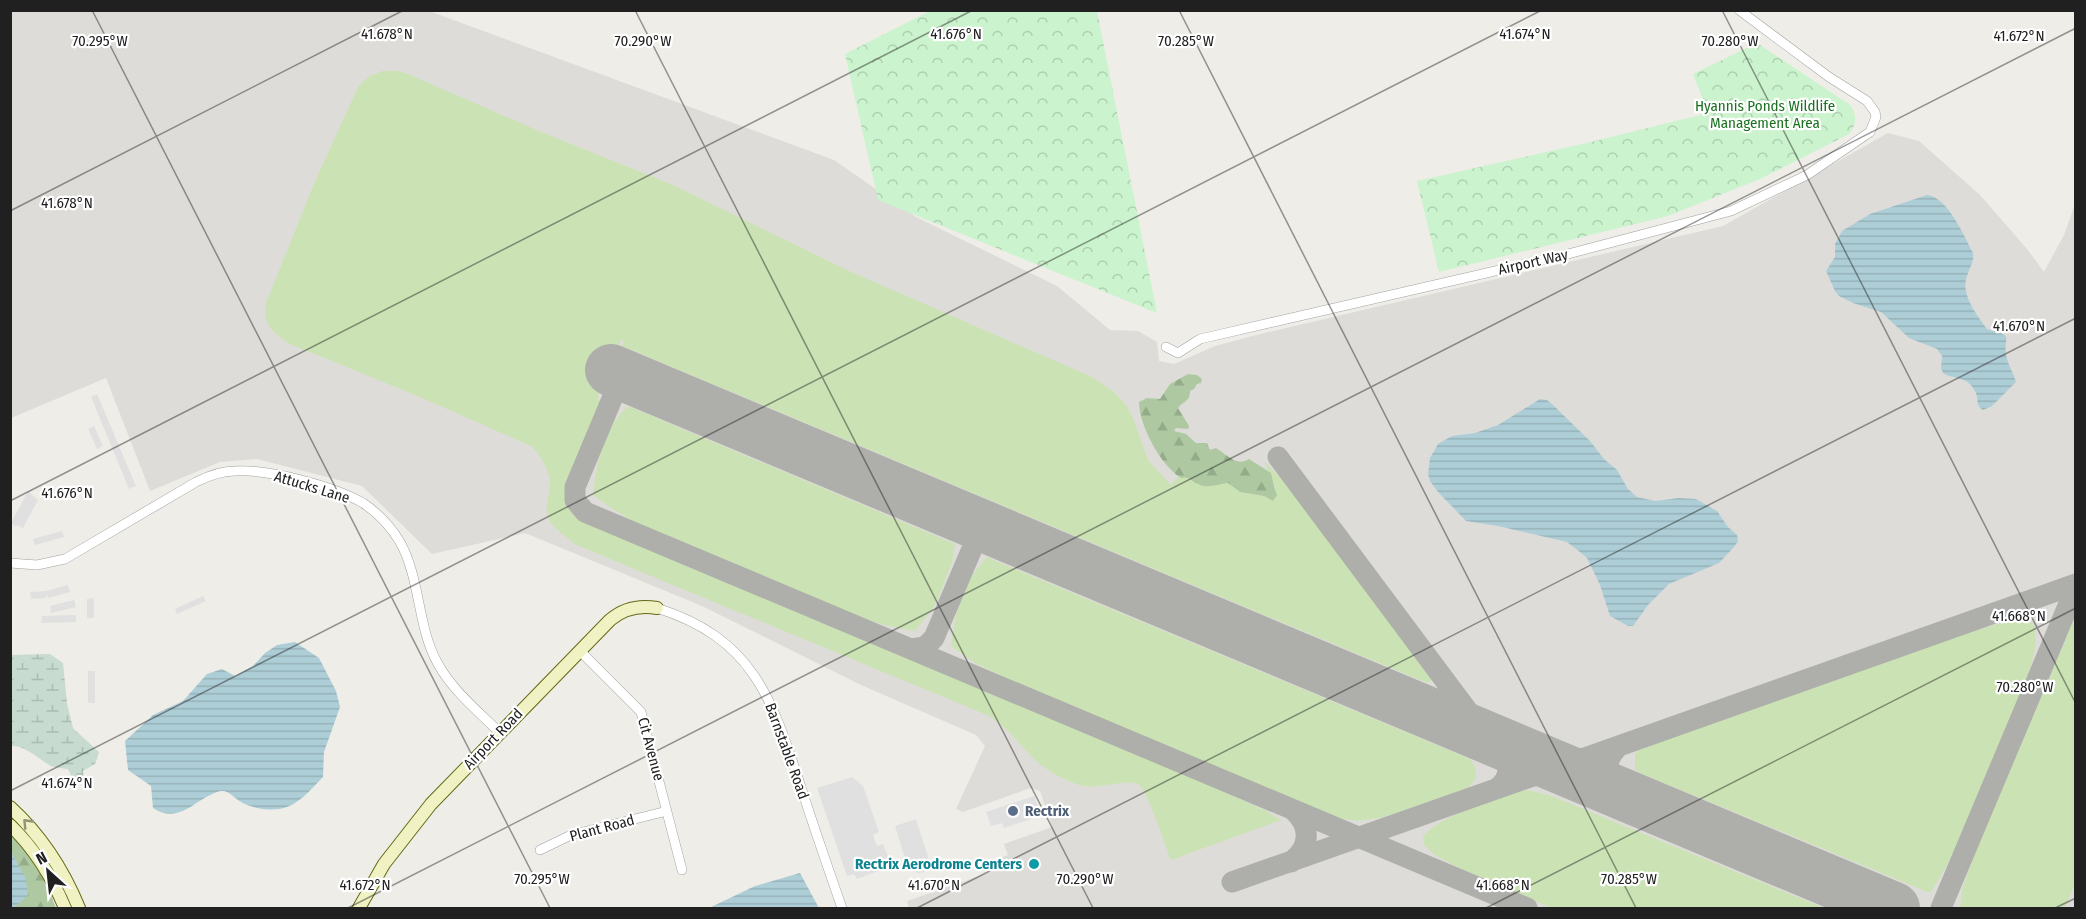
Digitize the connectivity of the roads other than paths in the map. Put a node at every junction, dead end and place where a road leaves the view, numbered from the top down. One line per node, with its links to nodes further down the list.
1 (1739, 10): 2 (street, Airport Way)
2 (1166, 347)
3 (10, 563): 6 (street, Attucks Lane)
4 (657, 608): 5 (street, Airport Road); 15 (street, Barnstable Road)
5 (580, 651): 6 (street, Airport Road); 8 (street, Cit Avenue)
6 (500, 732): 14 (street, Airport Road)
7 (10, 807): 13 (street, one-way to 7)
8 (667, 811): 10 (street, Plant Road); 11 (street, Cit Avenue)
9 (10, 825): 12 (street)
10 (540, 850)
11 (682, 870)
12 (65, 909)
13 (79, 909)
14 (359, 909)
15 (842, 909)

